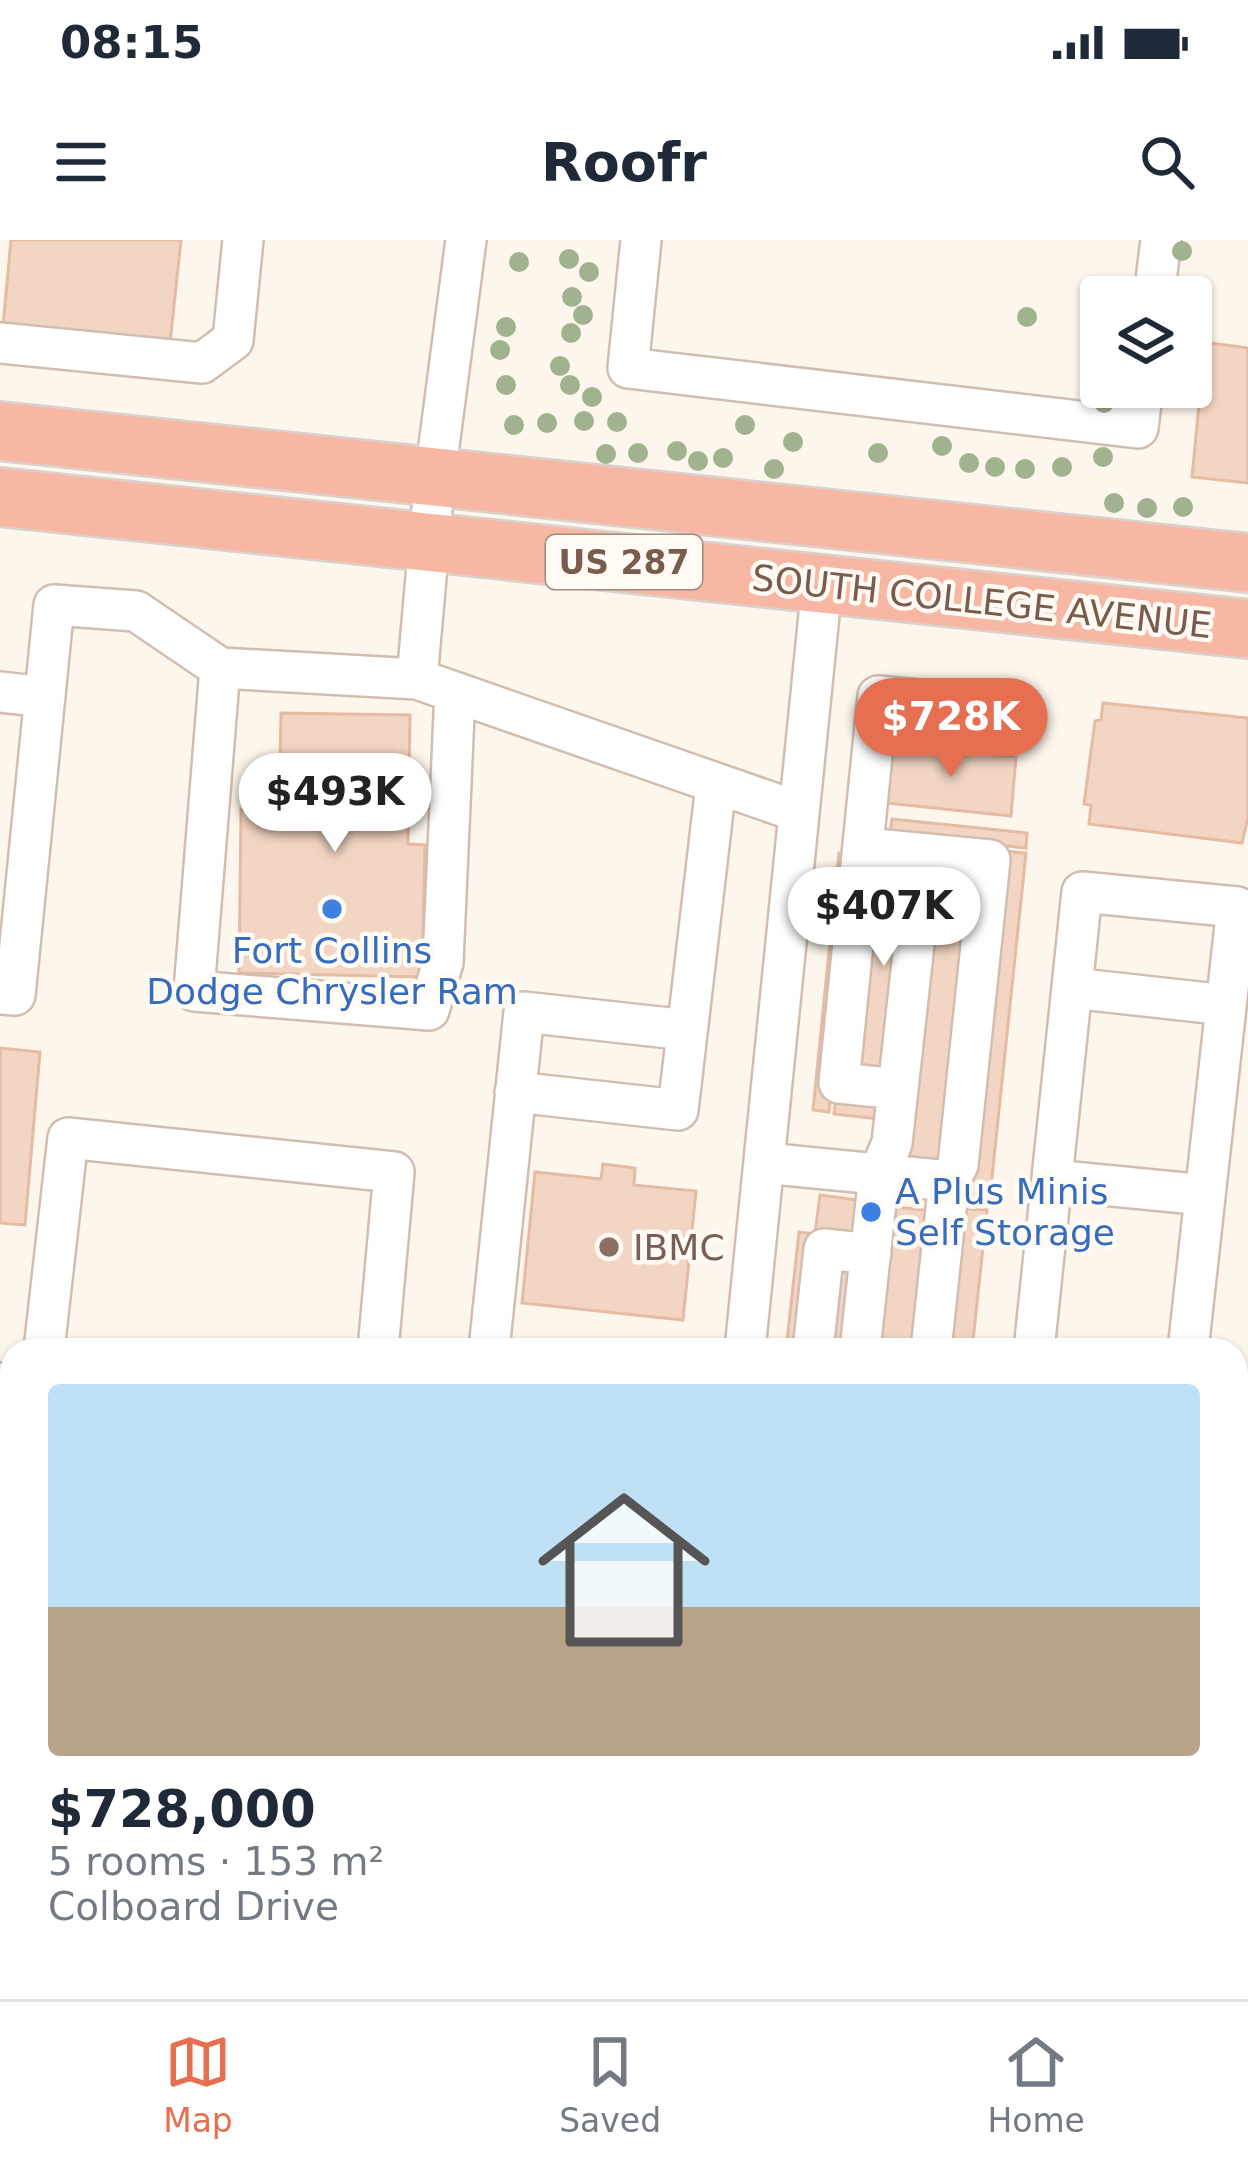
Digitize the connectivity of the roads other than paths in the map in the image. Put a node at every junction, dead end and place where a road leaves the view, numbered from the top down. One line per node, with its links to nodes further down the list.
1 (243, 240): 6 (street)
2 (466, 240): 9 (street)
3 (641, 240): 7 (street)
4 (1161, 240): 5 (street)
5 (1157, 276)
6 (0, 343)
7 (1140, 408)
8 (0, 430): 9 (highway, SOUTH COLLEGE AVENUE / US 287)
9 (435, 476): 11 (street); 12 (highway, SOUTH COLLEGE AVENUE / US 287)
10 (0, 496): 11 (highway, SOUTH COLLEGE AVENUE / US 287)
11 (428, 539): 13 (highway, SOUTH COLLEGE AVENUE / US 287); 16 (street)
12 (1248, 563)
13 (822, 585): 14 (highway, SOUTH COLLEGE AVENUE / US 287); 23 (street)
14 (1248, 629)
15 (220, 668): 16 (street); 18 (street); 19 (street)
16 (417, 679): 18 (street)
17 (0, 692): 19 (street)
18 (455, 692): 21 (street)
19 (45, 697): 27 (street)
20 (1001, 708): 22 (street)
21 (716, 784): 23 (street); 29 (street)
22 (868, 799): 23 (street); 24 (street)
23 (800, 803): 32 (street)
24 (865, 848): 25 (street); 30 (street)
25 (924, 854): 30 (street); 35 (street)
26 (1072, 988): 28 (street); 28 (street); 34 (street)
27 (0, 994)
28 (1241, 1008): 36 (street)
29 (688, 1030): 31 (street); 31 (street)
30 (898, 1089): 33 (street)
31 (515, 1092): 40 (street)
32 (764, 1163): 33 (street); 41 (street)
33 (880, 1174): 35 (street); 37 (street)
34 (1052, 1180): 36 (street); 45 (street)
35 (949, 1181): 44 (street)
36 (1205, 1195): 46 (street)
37 (871, 1254): 42 (street); 43 (street)
38 (45, 1338): 39 (street)
39 (379, 1338)
40 (490, 1338)
41 (746, 1338)
42 (814, 1338)
43 (861, 1338)
44 (932, 1338)
45 (1035, 1338)
46 (1189, 1338)

